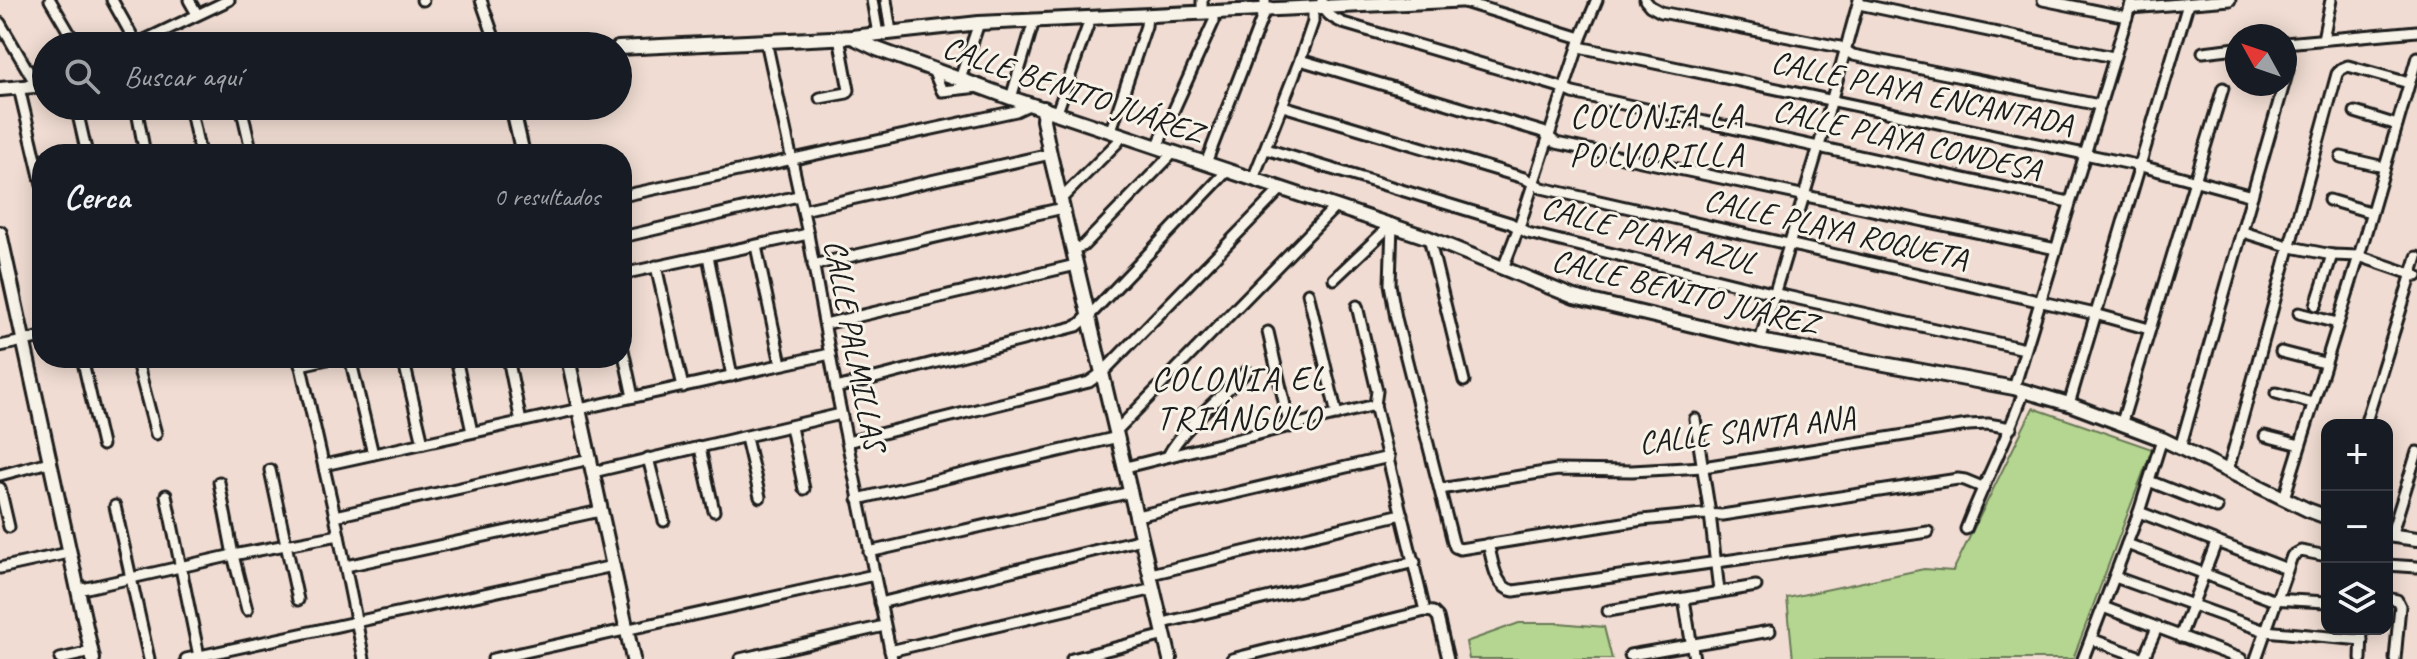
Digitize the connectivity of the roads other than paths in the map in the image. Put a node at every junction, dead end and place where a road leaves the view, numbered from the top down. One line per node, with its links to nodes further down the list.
1 (50, 0): 30 (street)
2 (112, 0): 31 (street)
3 (189, 0): 23 (street)
4 (229, 0): 23 (street)
5 (481, 0): 33 (street)
6 (872, 0): 34 (street)
7 (886, 0): 34 (street)
8 (1461, 0): 9 (street, CALLE BENITO JUÁREZ); 14 (street, CALLE BENITO JUÁREZ); 38 (street, CALLE PLAYA ENCANTADA)
9 (1471, 0)
10 (1645, 0): 42 (street)
11 (2043, 0): 22 (street)
12 (2230, 0): 18 (street)
13 (2331, 0): 36 (street)
14 (1423, 1): 16 (street, CALLE BENITO JUÁREZ)
15 (1595, 1): 38 (street)
16 (1371, 2): 20 (street, CALLE BENITO JUÁREZ)
17 (1859, 2): 42 (street); 44 (street)
18 (2188, 4): 22 (street); 89 (street)
19 (1265, 5): 20 (street, CALLE BENITO JUÁREZ); 21 (street, CALLE BENITO JUÁREZ); 88 (street)
20 (1319, 5): 46 (street); 56 (street, CALLE PLAYA CONDESA)
21 (1206, 8): 24 (street, CALLE BENITO JUÁREZ); 81 (street)
22 (2129, 8): 44 (street)
23 (197, 14): 32 (street)
24 (1147, 15): 25 (street, CALLE BENITO JUÁREZ); 72 (street)
25 (1091, 17): 26 (street, CALLE BENITO JUÁREZ); 64 (street)
26 (1034, 21): 28 (street, CALLE BENITO JUÁREZ); 59 (street)
27 (0, 23): 47 (street)
28 (979, 23): 34 (street, CALLE BENITO JUÁREZ); 49 (street)
29 (2417, 31): 36 (street)
30 (69, 32)
31 (128, 32)
32 (160, 32)
33 (492, 32)
34 (885, 33): 35 (street, CALLE BENITO JUÁREZ)
35 (846, 37): 37 (street, CALLE BENITO JUÁREZ); 48 (street, CALLE BENITO JUÁREZ); 58 (street)
36 (2323, 39): 39 (street)
37 (766, 41): 40 (street, CALLE BENITO JUÁREZ); 87 (street, CALLE PALMILLAS)
38 (1580, 42): 56 (street); 60 (street, CALLE PLAYA ENCANTADA)
39 (2297, 42)
40 (632, 47)
41 (2225, 49): 43 (street)
42 (1846, 52): 60 (street); 62 (street)
43 (2203, 52)
44 (2113, 57): 62 (street)
45 (2417, 57): 50 (street)
46 (1300, 60): 63 (street); 73 (street)
47 (32, 70)
48 (933, 70): 49 (street, CALLE BENITO JUÁREZ); 52 (street)
49 (960, 79): 52 (street, CALLE BENITO JUÁREZ)
50 (2409, 83): 71 (street); 115 (street)
51 (32, 86): 53 (street)
52 (983, 87): 59 (street, CALLE BENITO JUÁREZ)
53 (19, 88): 55 (street); 74 (street)
54 (2223, 88): 93 (street)
55 (0, 89)
56 (1565, 91): 73 (street); 80 (street, CALLE PLAYA CONDESA)
57 (2280, 96): 98 (street)
58 (820, 98)
59 (1011, 98): 61 (street, CALLE BENITO JUÁREZ)
60 (1832, 100): 80 (street); 85 (street, CALLE PLAYA ENCANTADA)
61 (1031, 104): 64 (street, CALLE BENITO JUÁREZ); 87 (street)
62 (2099, 105): 85 (street)
63 (1283, 106): 82 (street); 94 (street, CALLE PLAYA ROQUETA)
64 (1051, 110): 72 (street, CALLE BENITO JUÁREZ); 84 (street)
65 (2355, 112): 71 (street)
66 (79, 120): 75 (street)
67 (139, 120): 76 (street)
68 (193, 120): 77 (street)
69 (244, 120): 78 (street)
70 (515, 120): 79 (street)
71 (2397, 125): 90 (street)
72 (1116, 132): 81 (street, CALLE BENITO JUÁREZ); 102 (street)
73 (1549, 138): 94 (street); 99 (street)
74 (32, 144)
75 (85, 144)
76 (143, 144)
77 (198, 144)
78 (250, 144)
79 (521, 144)
80 (1819, 146): 99 (street); 101 (street, CALLE PLAYA CONDESA)
81 (1157, 147): 83 (street, CALLE BENITO JUÁREZ)
82 (1266, 149): 92 (street); 107 (street, CALLE PLAYA AZUL)
83 (1173, 153): 88 (street, CALLE BENITO JUÁREZ); 116 (street)
84 (1050, 154): 102 (street); 104 (street)
85 (2085, 154): 89 (street, CALLE PLAYA ENCANTADA); 101 (street)
86 (2341, 157): 90 (street)
87 (792, 161): 96 (street); 97 (street, CALLE PALMILLAS)
88 (1206, 163): 91 (street, CALLE BENITO JUÁREZ)
89 (2141, 166): 93 (street, CALLE PLAYA ENCANTADA); 135 (street)
90 (2384, 167): 105 (street)
91 (1228, 170): 92 (street, CALLE BENITO JUÁREZ); 136 (street)
92 (1253, 179): 95 (street, CALLE BENITO JUÁREZ)
93 (2195, 180): 98 (street, CALLE PLAYA ENCANTADA); 139 (street)
94 (1533, 184): 107 (street); 113 (street, CALLE PLAYA ROQUETA)
95 (1281, 189): 103 (street, CALLE BENITO JUÁREZ); 160 (street)
96 (632, 194)
97 (798, 196): 104 (street, CALLE PALMILLAS); 111 (street)
98 (2252, 196): 108 (street)
99 (1803, 197): 113 (street); 117 (street)
100 (2329, 200): 105 (street)
101 (2069, 202): 117 (street)
102 (1062, 203): 116 (street); 122 (street)
103 (1336, 206): 106 (street, CALLE BENITO JUÁREZ); 183 (street)
104 (803, 210): 110 (street, CALLE PALMILLAS)
105 (2370, 212): 120 (street)
106 (1392, 224): 112 (street, CALLE BENITO JUÁREZ); 128 (street); 211 (street)
107 (1519, 227): 125 (street); 130 (street, CALLE PLAYA AZUL)
108 (2243, 232): 115 (street); 192 (street)
109 (0, 233): 142 (street)
110 (808, 234): 114 (street); 122 (street, CALLE PALMILLAS)
111 (632, 235)
112 (1429, 238): 125 (street, CALLE BENITO JUÁREZ); 162 (street)
113 (1787, 245): 130 (street); 131 (street, CALLE PLAYA ROQUETA)
114 (756, 246): 119 (street); 149 (street)
115 (2291, 247): 118 (street); 204 (street)
116 (1072, 249): 123 (street)
117 (2056, 249): 131 (street)
118 (2332, 255): 120 (street); 132 (street)
119 (708, 256): 124 (street); 161 (street)
120 (2359, 256): 127 (street); 137 (street)
121 (2417, 257): 127 (street)
122 (813, 265): 138 (street, CALLE PALMILLAS)
123 (1076, 265): 136 (street); 138 (street)
124 (656, 266): 126 (street); 163 (street)
125 (1503, 268): 143 (street, CALLE BENITO JUÁREZ)
126 (632, 272)
127 (2415, 275): 175 (street)
128 (1334, 279)
129 (1308, 293): 173 (street)
130 (1772, 293): 143 (street); 145 (street, CALLE PLAYA AZUL)
131 (2039, 301): 135 (street, CALLE PLAYA ROQUETA); 145 (street)
132 (2316, 305)
133 (1357, 306): 170 (street)
134 (2299, 313): 137 (street)
135 (2095, 314): 139 (street, CALLE PLAYA ROQUETA); 169 (street)
136 (1089, 316): 160 (street); 164 (street)
137 (2337, 323): 148 (street)
138 (825, 324): 147 (street, CALLE PALMILLAS)
139 (2149, 329): 177 (street)
140 (1268, 332): 179 (street)
141 (32, 339): 142 (street)
142 (23, 341): 144 (street); 198 (street)
143 (1760, 341): 165 (street, CALLE BENITO JUÁREZ)
144 (0, 346)
145 (2025, 349): 165 (street)
146 (2281, 352): 148 (street)
147 (830, 354): 149 (street); 164 (street, CALLE PALMILLAS)
148 (2324, 363): 168 (street)
149 (781, 364): 161 (street)
150 (84, 368): 189 (street)
151 (139, 368): 182 (street)
152 (301, 368): 199 (street)
153 (352, 368): 194 (street)
154 (405, 368): 188 (street)
155 (458, 368): 181 (street)
156 (510, 368): 176 (street)
157 (570, 368): 171 (street)
158 (627, 368): 167 (street)
159 (1247, 371): 195 (street)
160 (1103, 372): 183 (street); 187 (street)
161 (732, 376): 163 (street)
162 (1464, 381)
163 (683, 387): 167 (street)
164 (836, 388): 172 (street, CALLE PALMILLAS)
165 (2019, 390): 169 (street, CALLE BENITO JUÁREZ); 180 (street)
166 (2276, 393): 168 (street)
167 (633, 397): 171 (street)
168 (2312, 403): 190 (street)
169 (2069, 404): 177 (street, CALLE BENITO JUÁREZ)
170 (1375, 405): 173 (street); 196 (street)
171 (580, 410): 176 (street); 200 (street)
172 (841, 414): 178 (street); 187 (street, CALLE PALMILLAS)
173 (1337, 415): 179 (street)
174 (1695, 419): 202 (street)
175 (2367, 419)
176 (521, 422): 181 (street)
177 (2122, 422): 186 (street, CALLE BENITO JUÁREZ)
178 (791, 427): 185 (street); 210 (street)
179 (1290, 427): 195 (street)
180 (2011, 428): 202 (street, CALLE SANTA ANA); 208 (street)
181 (472, 432): 188 (street)
182 (156, 434)
183 (1118, 434): 201 (street); 216 (street)
184 (2265, 436): 190 (street)
185 (746, 438): 191 (street); 214 (street)
186 (2162, 439): 192 (street, CALLE BENITO JUÁREZ); 206 (street)
187 (847, 442): 216 (street, CALLE PALMILLAS)
188 (423, 443): 194 (street)
189 (102, 445)
190 (2300, 445): 215 (street)
191 (700, 448): 197 (street); 220 (street)
192 (2180, 448): 204 (street, CALLE BENITO JUÁREZ)
193 (2417, 452): 228 (street)
194 (373, 454): 199 (street)
195 (1168, 456): 201 (street)
196 (1389, 457): 222 (street); 226 (street)
197 (648, 458): 200 (street); 227 (street)
198 (49, 462): 205 (street); 241 (street)
199 (324, 465): 225 (street)
200 (592, 466): 219 (street); 225 (street)
201 (1126, 467): 212 (street)
202 (1703, 467): 211 (street, CALLE SANTA ANA); 223 (street)
203 (270, 470): 239 (street)
204 (2228, 470): 215 (street, CALLE BENITO JUÁREZ)
205 (0, 475)
206 (2149, 481): 218 (street); 221 (street)
207 (219, 482): 242 (street)
208 (1982, 487): 223 (street); 230 (street)
209 (0, 488): 229 (street)
210 (804, 489)
211 (1440, 489): 237 (street)
212 (1131, 492): 226 (street); 240 (street)
213 (166, 495): 251 (street)
214 (760, 497)
215 (2284, 498): 224 (street, CALLE BENITO JUÁREZ)
216 (858, 499): 240 (street, CALLE PALMILLAS)
217 (115, 506): 257 (street)
218 (2217, 508)
219 (600, 511): 247 (street); 248 (street)
220 (714, 511)
221 (2139, 512): 236 (street); 238 (street)
222 (1402, 514): 244 (street); 253 (street)
223 (1710, 514): 237 (street); 245 (street)
224 (2321, 514)
225 (335, 516): 232 (street)
226 (1137, 516): 234 (street)
227 (664, 521)
228 (2393, 523)
229 (9, 527)
230 (1966, 529)
231 (1928, 532): 245 (street)
232 (339, 535): 239 (street); 247 (street)
233 (2393, 536): 235 (street)
234 (1142, 539): 253 (street); 267 (street)
235 (2417, 539)
236 (2216, 543): 252 (street); 254 (street)
237 (1488, 544): 245 (street)
238 (2127, 544): 254 (street); 256 (street)
239 (286, 545): 242 (street); 265 (street)
240 (869, 552): 255 (street, CALLE PALMILLAS)
241 (68, 553): 250 (street); 260 (street)
242 (233, 555): 251 (street); 270 (street)
243 (2321, 555): 252 (street)
244 (1415, 562): 271 (street); 276 (street)
245 (1716, 563): 261 (street)
246 (2393, 565): 249 (street)
247 (346, 566): 273 (street)
248 (613, 566): 273 (street); 277 (street)
249 (2417, 567)
250 (0, 568)
251 (181, 568): 257 (street); 288 (street)
252 (2287, 569): 262 (street)
253 (1151, 574): 259 (street)
254 (2204, 574): 262 (street); 268 (street)
255 (874, 575): 267 (street, CALLE PALMILLAS); 277 (street)
256 (2115, 577): 268 (street); 269 (street)
257 (131, 578): 260 (street); 290 (street)
258 (1756, 586): 261 (street)
259 (1154, 589): 276 (street); 285 (street)
260 (78, 590): 287 (street)
261 (1719, 591): 263 (street)
262 (2277, 598): 266 (street); 279 (street)
263 (1684, 599): 272 (street); 284 (street)
264 (2393, 599): 306 (street)
265 (298, 600)
266 (2321, 602)
267 (880, 603): 274 (street, CALLE PALMILLAS)
268 (2192, 605): 279 (street); 281 (street)
269 (2103, 607): 275 (street); 282 (street)
270 (247, 610)
271 (1425, 611): 298 (street); 299 (street)
272 (1608, 611)
273 (356, 623): 288 (street); 292 (street)
274 (884, 626): 285 (street, CALLE PALMILLAS); 295 (street)
275 (2157, 628): 281 (street); 302 (street)
276 (1164, 629): 296 (street); 297 (street)
277 (627, 630): 293 (street); 294 (street)
278 (1770, 631): 284 (street)
279 (2265, 631): 283 (street); 304 (street)
280 (2362, 635): 283 (street)
281 (2180, 637): 303 (street)
282 (2091, 639): 301 (street); 302 (street)
283 (2362, 640): 305 (street)
284 (1692, 643): 286 (street); 300 (street)
285 (891, 655)
286 (1630, 655)
287 (92, 656): 289 (street)
288 (199, 656): 291 (street)
289 (60, 659)
290 (149, 659)
291 (186, 659)
292 (364, 659)
293 (493, 659)
294 (633, 659)
295 (740, 659)
296 (1072, 659)
297 (1170, 659)
298 (1232, 659)
299 (1448, 659)
300 (1694, 659)
301 (2083, 659)
302 (2143, 659)
303 (2241, 659)
304 (2256, 659)
305 (2361, 659)
306 (2395, 659)

